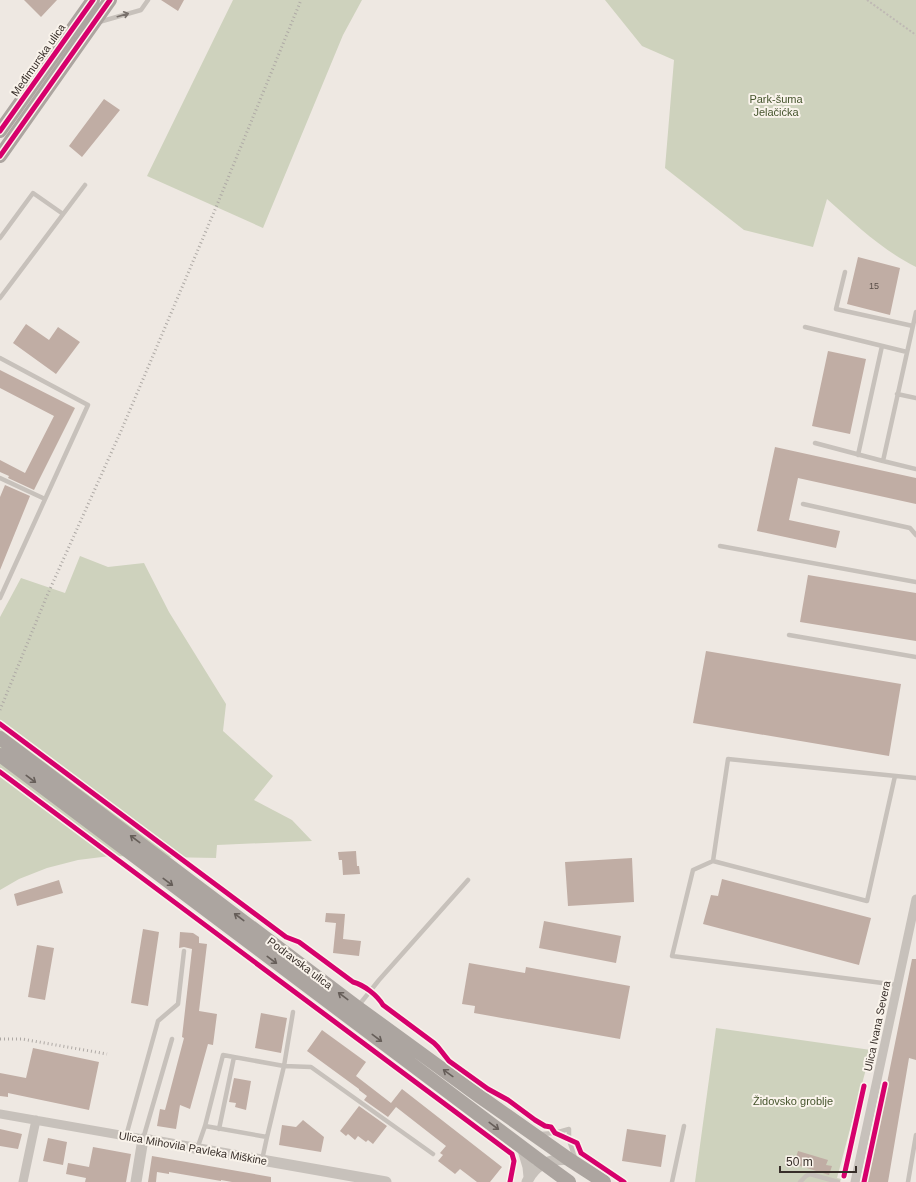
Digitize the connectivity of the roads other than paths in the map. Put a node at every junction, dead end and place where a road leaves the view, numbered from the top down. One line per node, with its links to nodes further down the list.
1 (93, 0): 5 (main road, Međimurska ulica)
2 (110, 0): 4 (main road)
3 (148, 0): 4 (lane, one-way to 3)
4 (93, 24): 6 (main road)
5 (0, 131)
6 (0, 156)
7 (85, 185): 8 (lane)
8 (63, 214): 9 (lane); 11 (lane)
9 (0, 238)
10 (845, 272): 13 (lane)
11 (0, 298)
12 (916, 312): 13 (lane)
13 (913, 326): 16 (lane)
14 (805, 328): 15 (lane)
15 (882, 346): 16 (lane); 21 (lane)
16 (907, 352): 18 (lane)
17 (0, 358): 25 (lane)
18 (897, 394): 19 (lane); 22 (lane)
19 (916, 398)
20 (815, 443): 21 (lane)
21 (858, 455): 22 (lane)
22 (883, 461): 23 (lane)
23 (916, 469)
24 (0, 478): 25 (lane)
25 (45, 499): 30 (lane)
26 (803, 504): 27 (lane)
27 (916, 535)
28 (720, 546): 29 (lane)
29 (916, 582)
30 (0, 598)
31 (789, 635): 32 (lane)
32 (916, 657)
33 (0, 738): 42 (main road, Podravska ulica, one-way to 33)
34 (0, 755): 57 (main road, Podravska ulica, one-way to 57)
35 (895, 776): 36 (lane); 37 (lane); 37 (lane)
36 (916, 778)
37 (713, 861): 41 (lane)
38 (468, 880): 42 (lane)
39 (916, 899): 41 (street, Ulica Ivana Severa)
40 (184, 951): 54 (lane)
41 (898, 985): 74 (street, Ulica Ivana Severa)
42 (358, 1007): 52 (main road, Podravska ulica, one-way to 42)
43 (293, 1012): 46 (lane)
44 (172, 1038): 56 (lane)
45 (234, 1057): 46 (lane); 49 (lane); 51 (lane)
46 (284, 1066): 55 (lane); 59 (lane)
47 (0, 1114): 48 (street, Ulica Mihovila Pavleka Miškine)
48 (36, 1120): 54 (street, Ulica Mihovila Pavleka Miškine); 65 (street)
49 (205, 1126): 51 (lane); 58 (lane)
50 (684, 1126): 71 (lane)
51 (219, 1129): 55 (lane)
52 (533, 1134): 62 (main road, Podravska ulica); 62 (lane)
53 (916, 1135): 75 (lane)
54 (126, 1136): 56 (street, Ulica Mihovila Pavleka Miškine)
55 (267, 1137): 60 (lane)
56 (143, 1139): 58 (street, Ulica Mihovila Pavleka Miškine); 66 (street)
57 (522, 1147): 61 (main road, Podravska ulica); 64 (street)
58 (197, 1149): 60 (street, Ulica Mihovila Pavleka Miškine)
59 (434, 1154)
60 (262, 1160): 63 (street, Ulica Mihovila Pavleka Miškine)
61 (543, 1163): 62 (street); 64 (street); 69 (main road, Podravska ulica)
62 (574, 1163): 70 (main road, Podravska ulica)
63 (353, 1179): 67 (street, Ulica Mihovila Pavleka Miškine)
64 (528, 1180)
65 (23, 1182)
66 (136, 1182)
67 (386, 1182)
68 (555, 1182): 69 (street)
69 (569, 1182)
70 (604, 1182)
71 (672, 1182)
72 (800, 1182): 73 (lane)
73 (838, 1182)
74 (855, 1182)
75 (908, 1182)

